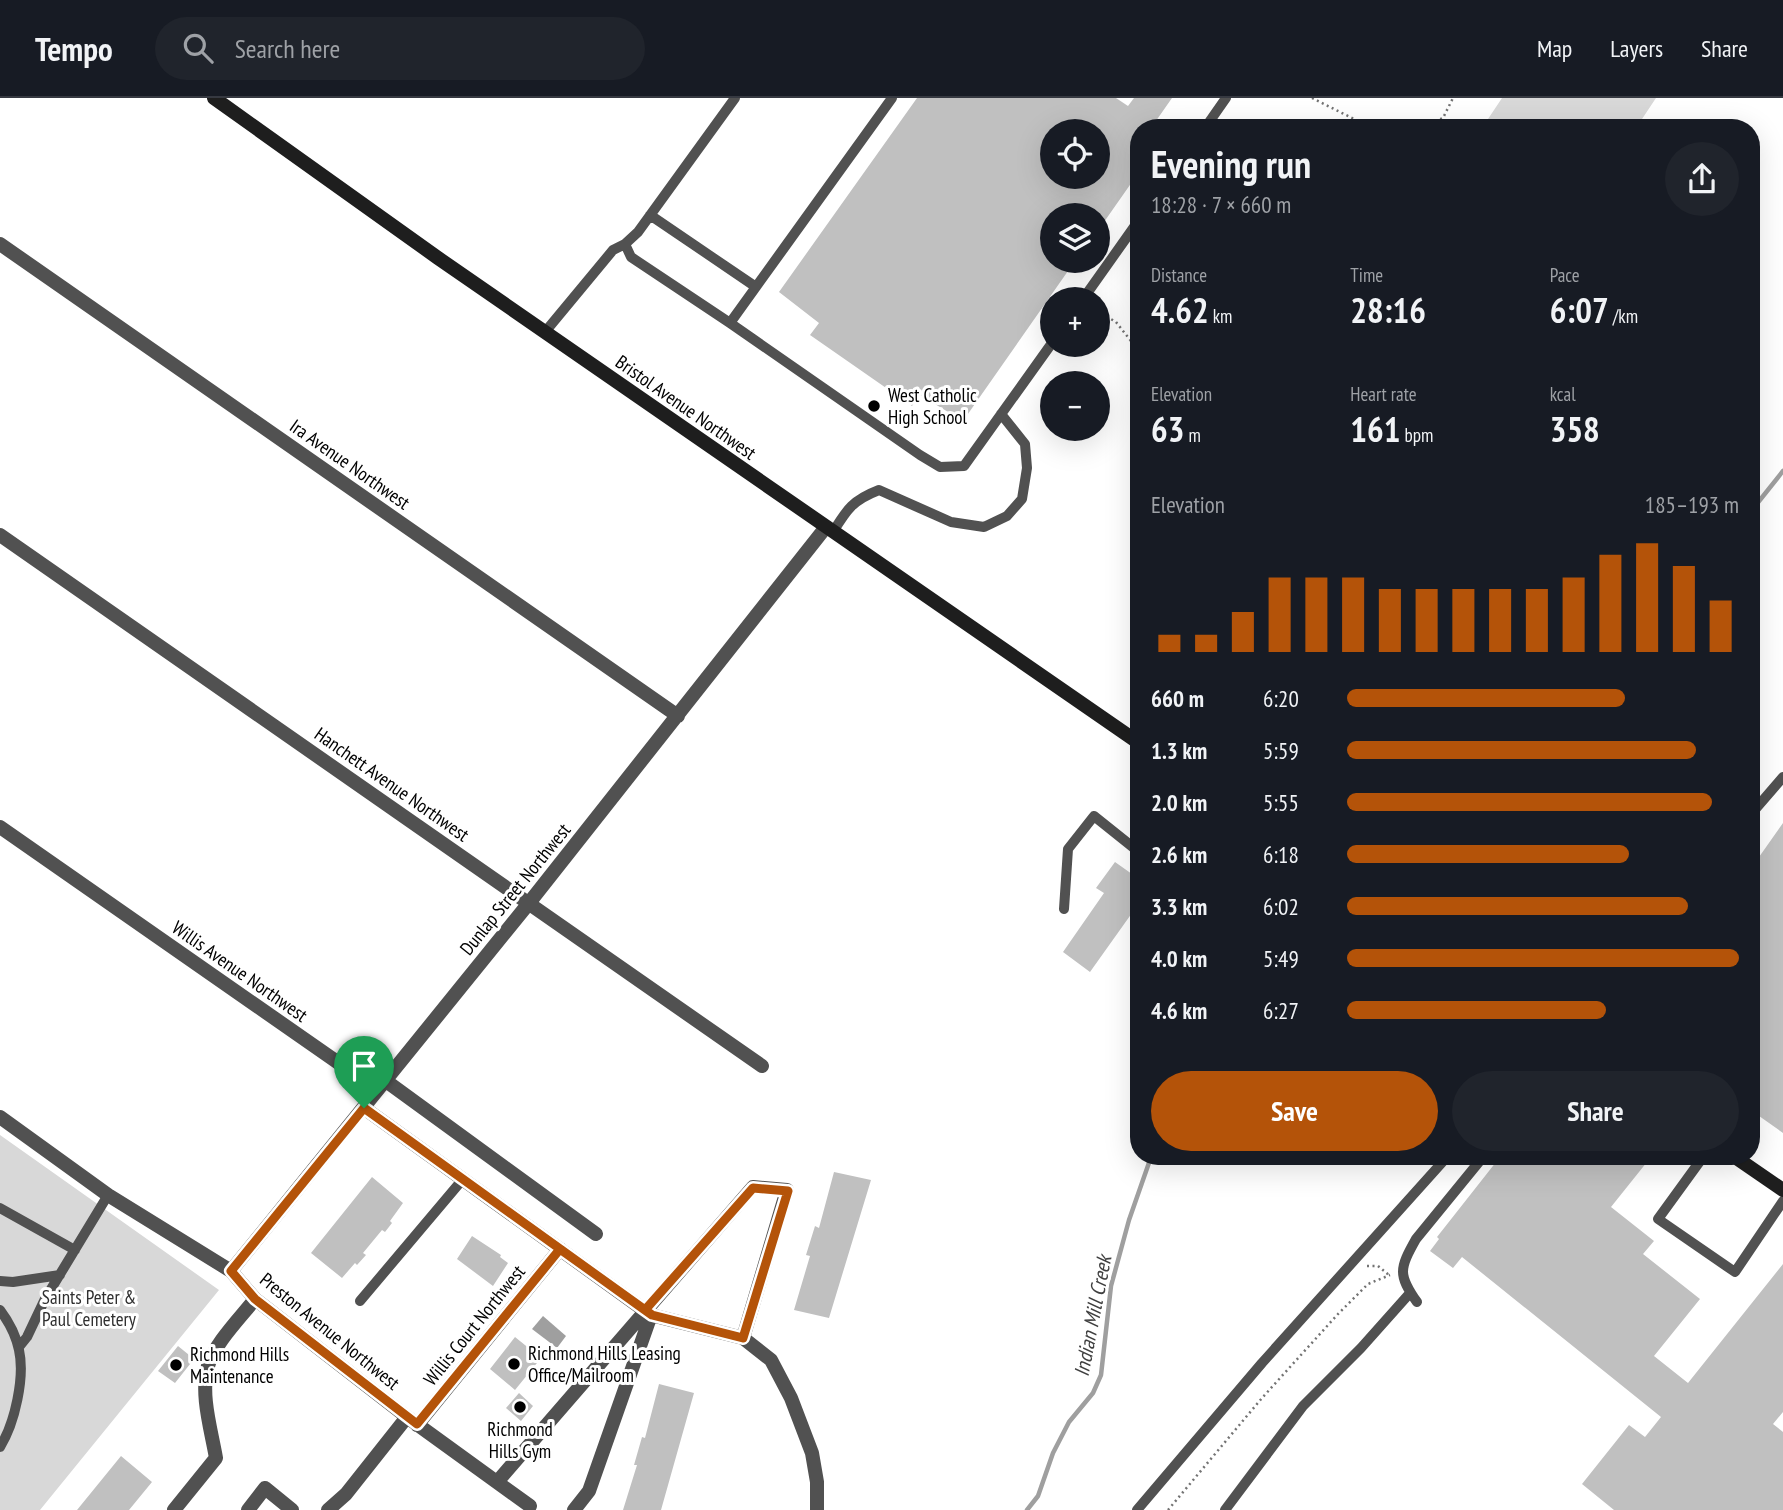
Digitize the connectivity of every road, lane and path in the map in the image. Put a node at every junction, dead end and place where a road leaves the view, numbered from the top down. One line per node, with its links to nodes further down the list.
1 (214, 98): 18 (street, Bristol Avenue Northwest)
2 (734, 98): 10 (lane)
3 (892, 98): 15 (lane)
4 (1226, 98): 7 (lane)
5 (1312, 98): 8 (path)
6 (1453, 98): 9 (path)
7 (1211, 119)
8 (1353, 119)
9 (1441, 119)
10 (650, 215): 13 (lane); 15 (lane)
11 (1130, 233): 14 (lane)
12 (0, 244): 24 (street, Ira Avenue Northwest)
13 (625, 244): 17 (lane); 18 (lane)
14 (1092, 287)
15 (756, 288): 17 (lane)
16 (1110, 319): 19 (path)
17 (730, 323): 21 (lane)
18 (545, 332): 22 (street, Bristol Avenue Northwest)
19 (1130, 340)
20 (1042, 357): 21 (lane)
21 (1001, 414): 22 (lane)
22 (829, 530): 24 (street, Dunlap Street Northwest); 25 (street, Bristol Avenue Northwest)
23 (0, 535): 30 (street, Hanchett Avenue Northwest)
24 (678, 716): 30 (street, Dunlap Street Northwest)
25 (1130, 737)
26 (1783, 777): 27 (lane)
27 (1760, 804)
28 (0, 827): 33 (street, Willis Avenue Northwest)
29 (1130, 845): 31 (lane)
30 (529, 903): 32 (street, Hanchett Avenue Northwest); 33 (street, Dunlap Street Northwest)
31 (1064, 909)
32 (762, 1066)
33 (386, 1081): 34 (street, Dunlap Street Northwest); 45 (street, Willis Avenue Northwest)
34 (364, 1108): 40 (street); 50 (street, Dunlap Street Northwest)
35 (0, 1117): 42 (street, Preston Avenue Northwest)
36 (1440, 1165): 48 (lane)
37 (1476, 1165): 49 (lane)
38 (1697, 1165): 43 (lane)
39 (1747, 1165): 41 (street)
40 (463, 1179): 46 (street); 56 (lane)
41 (1783, 1190)
42 (108, 1195): 47 (lane); 50 (street, Preston Avenue Northwest)
43 (1783, 1201)
44 (0, 1208): 47 (lane)
45 (596, 1234)
46 (560, 1249): 59 (street); 62 (street, Willis Court Northwest)
47 (75, 1250): 51 (lane)
48 (1347, 1268): 52 (path); 72 (lane)
49 (1403, 1269): 52 (path); 54 (lane)
50 (231, 1271): 55 (street, Preston Avenue Northwest)
51 (60, 1275): 53 (lane); 61 (lane)
52 (1389, 1275): 73 (path)
53 (0, 1281)
54 (1410, 1293): 57 (lane); 74 (lane)
55 (255, 1299): 62 (street, Preston Avenue Northwest); 66 (street)
56 (360, 1301)
57 (1417, 1302)
58 (0, 1310): 61 (lane)
59 (648, 1313): 60 (street); 60 (street); 64 (street); 70 (street)
60 (743, 1338): 71 (street)
61 (19, 1347): 63 (lane)
62 (412, 1421): 64 (street, Preston Avenue Northwest); 69 (street, Willis Court Northwest)
63 (0, 1447)
64 (497, 1482): 65 (street, Preston Avenue Northwest)
65 (532, 1509)
66 (174, 1510)
67 (248, 1510): 68 (street)
68 (292, 1510)
69 (328, 1510)
70 (574, 1510)
71 (817, 1510)
72 (1137, 1510)
73 (1168, 1510)
74 (1226, 1510)

